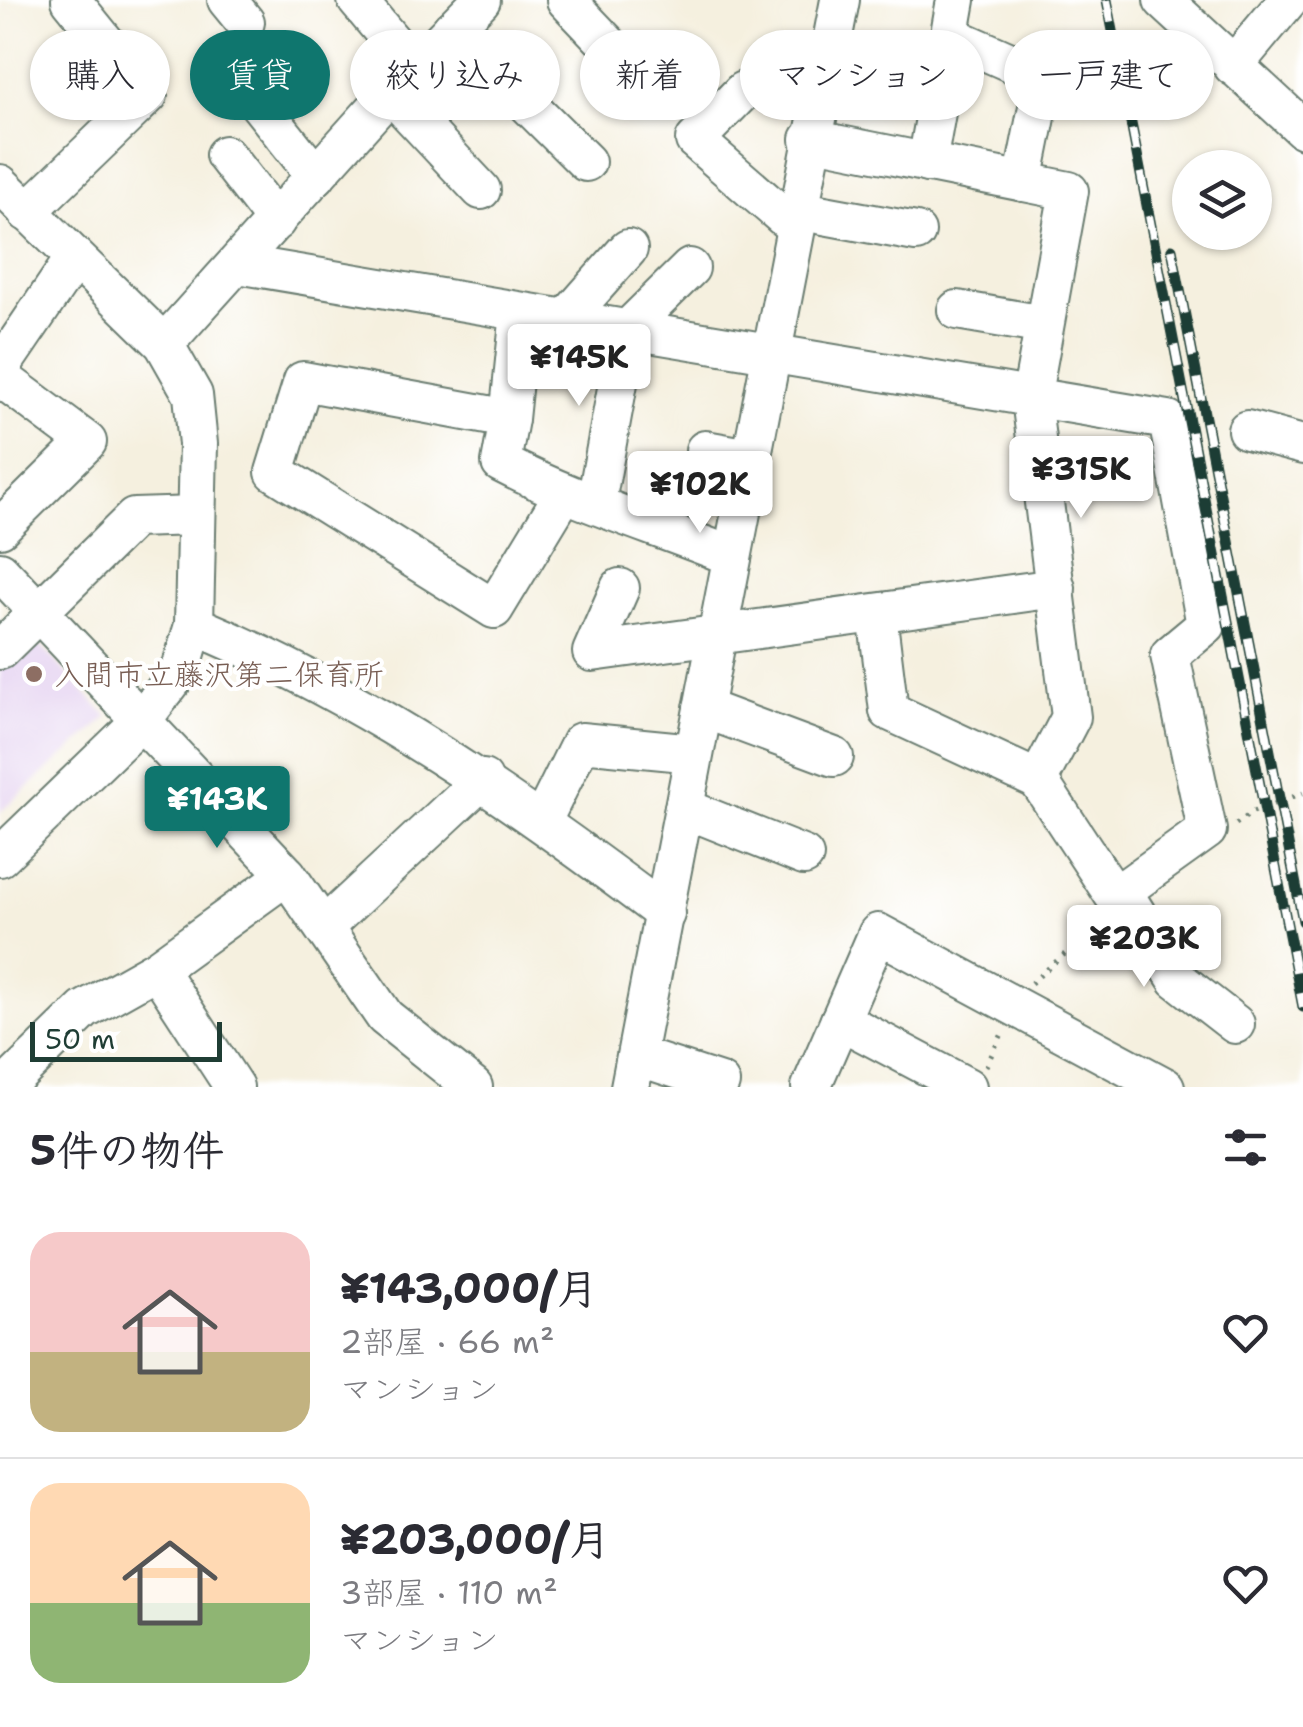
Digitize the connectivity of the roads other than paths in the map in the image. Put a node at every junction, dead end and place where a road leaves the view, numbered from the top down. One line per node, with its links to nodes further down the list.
1 (71, 0): 27 (street)
2 (357, 0): 9 (street)
3 (481, 0): 10 (street)
4 (566, 0): 11 (street)
5 (840, 0): 19 (street)
6 (1163, 0): 12 (street)
7 (1288, 0): 12 (street)
8 (953, 18): 22 (street); 24 (street)
9 (374, 30)
10 (452, 30)
11 (594, 30)
12 (1233, 66): 18 (street)
13 (740, 95): 28 (street)
14 (271, 120): 23 (street)
15 (366, 120): 23 (street)
16 (431, 120): 26 (street)
17 (543, 120): 21 (street)
18 (1303, 128)
19 (810, 139): 22 (street); 28 (street)
20 (225, 155): 29 (street)
21 (586, 162)
22 (927, 163): 24 (street)
23 (316, 176): 29 (street)
24 (1023, 182): 38 (street)
25 (0, 184): 27 (street)
26 (481, 190)
27 (28, 212): 32 (street)
28 (795, 218): 30 (street); 41 (street)
29 (276, 220): 33 (street)
30 (916, 232)
31 (628, 249): 37 (street)
32 (74, 259): 40 (street); 42 (street)
33 (238, 264): 36 (street); 40 (street)
34 (690, 268): 39 (street)
35 (957, 310): 38 (street)
36 (520, 312): 37 (street); 45 (street)
37 (566, 318): 39 (street)
38 (1044, 325): 44 (street)
39 (628, 329): 41 (street); 50 (street)
40 (164, 344): 51 (street)
41 (771, 352): 44 (street); 49 (street)
42 (0, 368)
43 (0, 377): 52 (street)
44 (1031, 399): 56 (street); 73 (street)
45 (509, 419): 50 (street); 50 (street)
46 (1247, 430): 47 (street)
47 (1303, 444)
48 (705, 450): 49 (street)
49 (750, 458): 53 (street)
50 (580, 499): 53 (street)
51 (196, 516): 57 (street); 59 (street)
52 (0, 528)
53 (730, 556): 60 (street)
54 (0, 571): 57 (street)
55 (620, 588): 60 (street)
56 (1056, 588): 58 (street); 67 (street)
57 (40, 613): 61 (street); 63 (street)
58 (878, 614): 60 (street); 67 (street)
59 (194, 626): 63 (street); 66 (street)
60 (718, 633): 62 (street)
61 (0, 650)
62 (703, 708): 64 (street); 65 (street)
63 (142, 720): 71 (street); 72 (street)
64 (694, 753): 68 (street); 69 (street)
65 (834, 757)
66 (483, 779): 69 (street); 75 (street)
67 (1038, 780): 73 (street)
68 (684, 808): 70 (street); 74 (street)
69 (542, 821): 74 (street)
70 (804, 856)
71 (0, 857)
72 (286, 875): 75 (street); 76 (street)
73 (1122, 890): 78 (street)
74 (665, 914): 79 (street)
75 (324, 927): 83 (street)
76 (157, 969): 81 (street); 82 (street)
77 (840, 1020): 84 (street); 85 (street); 86 (street)
78 (1235, 1024)
79 (633, 1072): 80 (street)
80 (720, 1083)
81 (5, 1087)
82 (234, 1087)
83 (473, 1087)
84 (811, 1087)
85 (967, 1087)
86 (1165, 1087)

